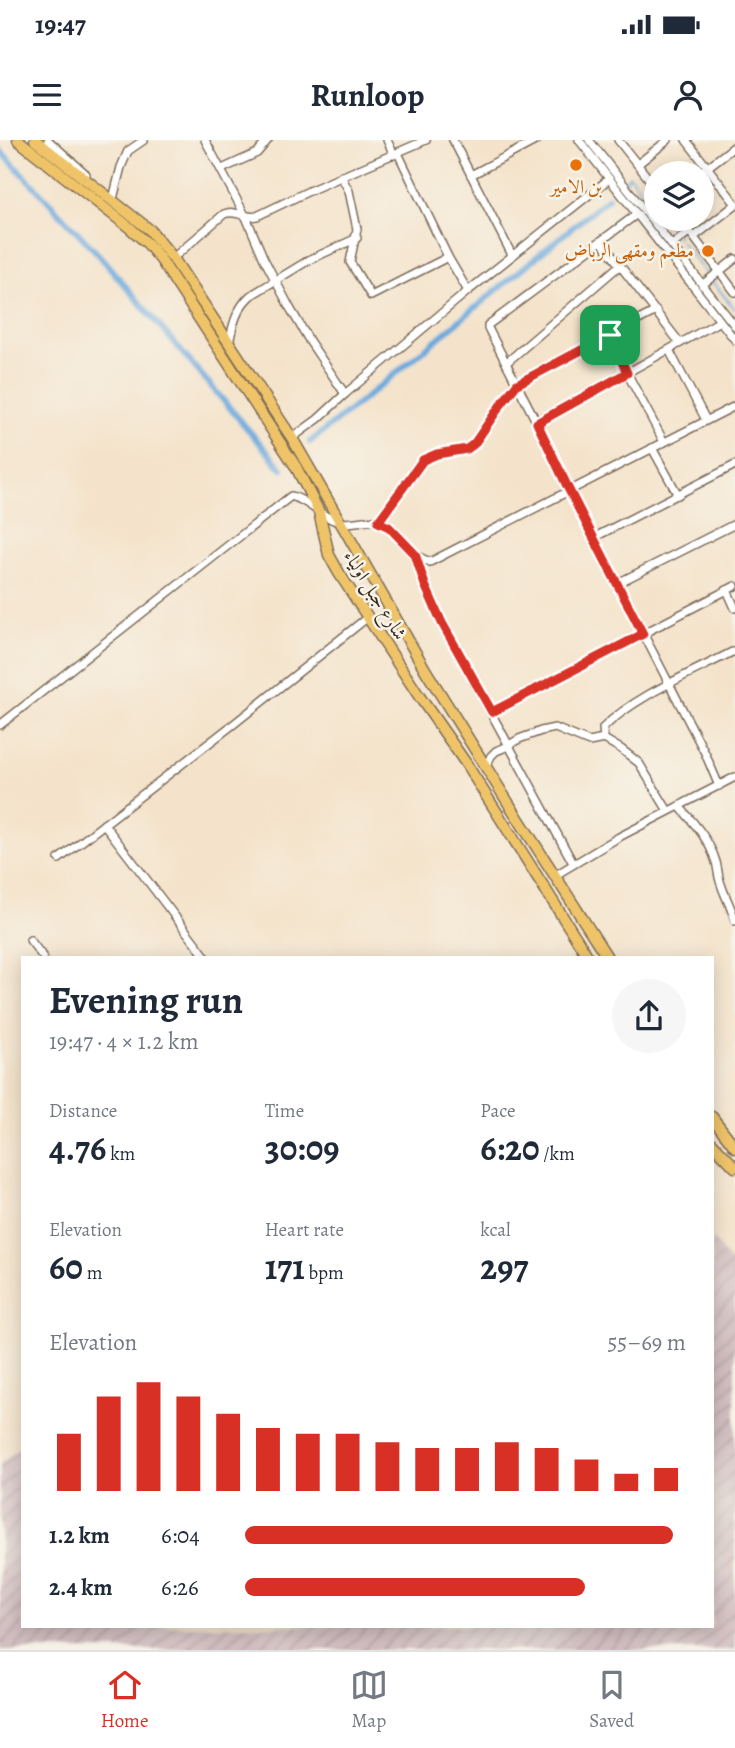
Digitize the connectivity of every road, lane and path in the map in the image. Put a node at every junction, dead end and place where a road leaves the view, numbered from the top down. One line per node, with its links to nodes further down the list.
1 (18, 140): 68 (highway, شارع جبل اولياء)
2 (35, 140): 30 (highway, شارع جبل اولياء)
3 (48, 140): 27 (street)
4 (144, 140): 27 (street)
5 (205, 140): 21 (street)
6 (268, 140): 21 (street)
7 (387, 140): 17 (street)
8 (426, 140): 17 (street)
9 (453, 140): 23 (street)
10 (537, 140): 23 (street)
11 (579, 140): 26 (street)
12 (618, 140): 20 (street)
13 (668, 140): 20 (street)
14 (686, 140): 18 (street)
15 (594, 142): 36 (street)
16 (735, 146): 19 (street)
17 (396, 154): 25 (street); 38 (street)
18 (703, 161)
19 (714, 162)
20 (638, 164): 22 (street)
21 (222, 169): 31 (street)
22 (644, 172)
23 (471, 175): 37 (street)
24 (714, 175): 28 (street)
25 (341, 176): 31 (street); 34 (street)
26 (609, 179): 29 (street); 37 (street)
27 (113, 199): 30 (street)
28 (735, 204): 33 (street)
29 (637, 214): 35 (street); 48 (street)
30 (133, 217): 39 (highway, شارع جبل اولياء)
31 (246, 217): 39 (street); 43 (street)
32 (690, 231): 33 (street)
33 (692, 234): 36 (street); 42 (street)
34 (357, 238): 38 (street); 43 (street)
35 (601, 241): 41 (street); 55 (street)
36 (671, 246): 44 (street)
37 (512, 255): 45 (street)
38 (448, 257): 45 (street)
39 (173, 258): 52 (highway, شارع جبل اولياء)
40 (735, 259): 42 (street)
41 (620, 265): 47 (street); 55 (street)
42 (720, 271): 44 (street); 46 (street)
43 (274, 280): 52 (street); 58 (street)
44 (702, 285): 49 (street)
45 (468, 291): 58 (street)
46 (735, 292)
47 (656, 310): 50 (street); 53 (street)
48 (720, 321): 51 (street); 53 (street)
49 (735, 327)
50 (610, 335): 56 (street); 57 (street)
51 (735, 340)
52 (229, 343): 62 (highway, شارع جبل اولياء)
53 (680, 343): 54 (street)
54 (669, 350): 56 (street); 60 (street)
55 (506, 363): 57 (street)
56 (627, 373): 61 (street); 63 (street)
57 (517, 384): 61 (street); 69 (street)
58 (345, 394): 62 (street)
59 (734, 409): 60 (street)
60 (706, 420): 63 (street)
61 (537, 423): 66 (street)
62 (292, 438): 70 (highway, شارع جبل اولياء)
63 (664, 442): 64 (street)
64 (652, 448): 66 (street); 67 (street)
65 (735, 466): 67 (street)
66 (569, 490): 72 (street); 73 (street)
67 (678, 495): 72 (street)
68 (319, 512): 70 (street); 77 (highway, شارع جبل اولياء); 82 (street)
69 (378, 522): 70 (street); 73 (street)
70 (341, 523): 85 (highway, شارع جبل اولياء)
71 (735, 524): 74 (street)
72 (593, 538): 74 (street)
73 (415, 554): 81 (street)
74 (618, 583): 78 (street)
75 (731, 588): 76 (street); 78 (street)
76 (735, 608)
77 (368, 617): 90 (street); 98 (highway, شارع جبل اولياء)
78 (643, 634): 80 (street); 81 (street)
79 (735, 652): 80 (street)
80 (669, 685): 83 (street); 87 (street)
81 (492, 712): 84 (street)
82 (0, 725)
83 (604, 739): 84 (street); 89 (street)
84 (510, 745): 85 (street); 92 (street)
85 (486, 767): 93 (highway, شارع جبل اولياء)
86 (735, 777): 87 (street)
87 (719, 786): 88 (street)
88 (679, 806): 89 (street); 94 (street)
89 (668, 811): 92 (street)
90 (104, 824): 91 (street); 97 (street)
91 (60, 859)
92 (573, 863): 93 (street)
93 (554, 876): 99 (highway, شارع جبل اولياء)
94 (735, 921)
95 (30, 940): 96 (street)
96 (42, 956)
97 (205, 956)
98 (587, 956)
99 (606, 956)
100 (714, 1119): 102 (highway)
101 (714, 1145): 103 (highway)
102 (735, 1147)
103 (735, 1167)

